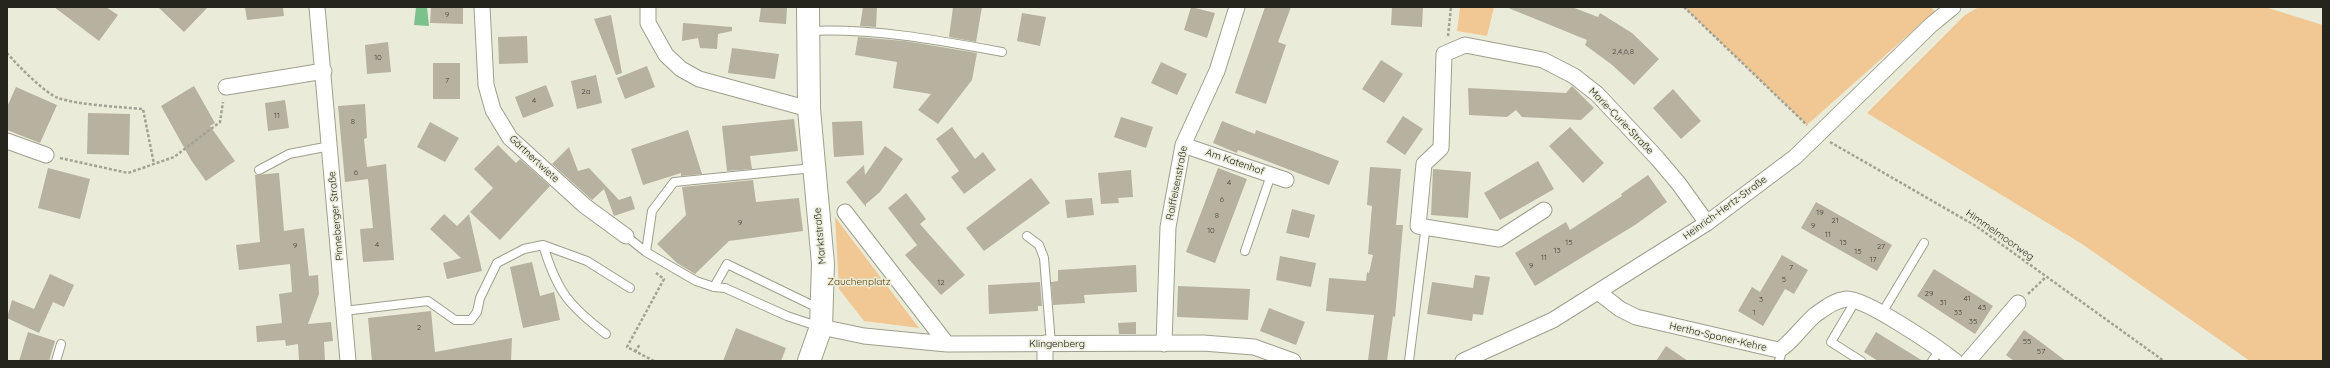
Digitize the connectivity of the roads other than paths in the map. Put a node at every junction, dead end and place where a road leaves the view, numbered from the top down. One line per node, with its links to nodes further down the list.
1 (317, 7): 9 (street, Pinneberger Straße)
2 (482, 7): 24 (street, Gärtnertwiete)
3 (648, 7): 11 (street)
4 (808, 7): 7 (main road, Marktstraße)
5 (1237, 7): 13 (street, Raiffeisenstraße)
6 (1953, 7): 22 (street, Heinrich-Hertz-Straße)
7 (807, 30): 8 (lane); 11 (main road, Marktstraße)
8 (1002, 52)
9 (324, 71): 10 (street); 14 (street, Pinneberger Straße)
10 (226, 87)
11 (809, 108): 16 (main road, Marktstraße)
12 (7, 140): 15 (street)
13 (1183, 145): 18 (street, Am Katenhof); 42 (street, Raiffeisenstraße)
14 (330, 146): 17 (lane); 35 (street, Pinneberger Straße)
15 (46, 155)
16 (814, 168): 29 (lane); 37 (main road, Marktstraße)
17 (259, 170)
18 (1271, 175): 19 (street, Am Katenhof); 28 (lane)
19 (1286, 180)
20 (1544, 210): 22 (street, Marie-Curie-Straße)
21 (845, 212): 41 (street)
22 (1707, 223): 32 (street, Heinrich-Hertz-Straße)
23 (1426, 232): 50 (lane)
24 (626, 236): 29 (lane)
25 (1027, 236): 39 (lane)
26 (1924, 243): 36 (lane)
27 (543, 245): 31 (lane); 35 (lane); 38 (lane)
28 (1245, 251)
29 (646, 252): 30 (lane)
30 (714, 287): 37 (lane); 37 (lane)
31 (630, 288)
32 (1598, 292): 43 (street, Hertha-Sponer-Kehre); 51 (street, Heinrich-Hertz-Straße)
33 (1856, 300): 36 (street); 43 (street, Hertha-Sponer-Kehre); 52 (lane)
34 (2018, 304): 54 (street)
35 (344, 312): 46 (street, Pinneberger Straße)
36 (1882, 314): 44 (street)
37 (822, 319): 41 (street, Klingenberg); 47 (main road, Marktstraße)
38 (606, 334)
39 (1048, 343): 41 (street, Klingenberg); 42 (street, Klingenberg); 48 (street)
40 (61, 344): 45 (lane)
41 (947, 344)
42 (1164, 344): 49 (street, Klingenberg)
43 (1781, 355)
44 (1936, 356): 53 (street)
45 (56, 361)
46 (348, 361)
47 (809, 361)
48 (1045, 361)
49 (1292, 361)
50 (1409, 361)
51 (1463, 361)
52 (1861, 361)
53 (1955, 361)
54 (1968, 361)

